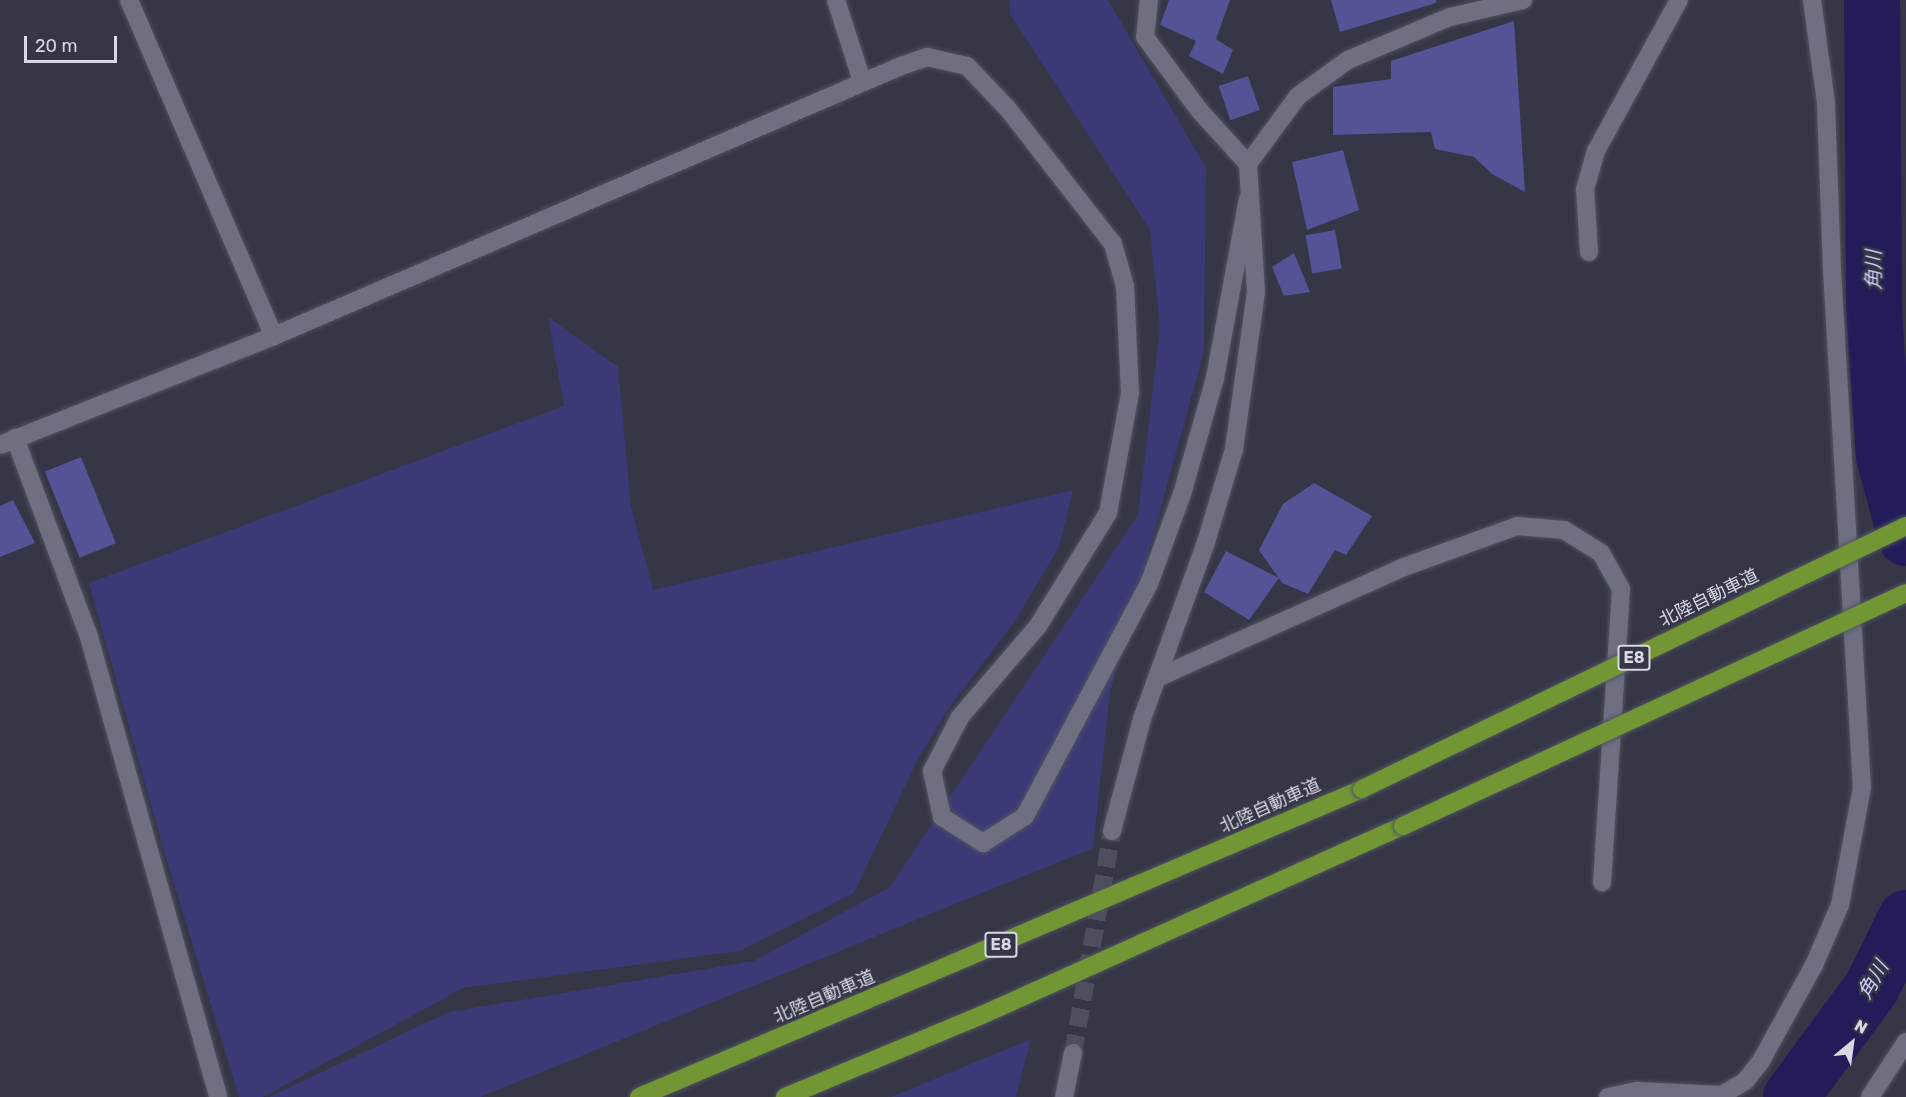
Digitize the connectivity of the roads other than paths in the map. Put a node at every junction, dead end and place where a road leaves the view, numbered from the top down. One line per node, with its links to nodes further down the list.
1 (129, 0): 11 (street)
2 (836, 0): 7 (street)
3 (1149, 0): 8 (street)
4 (1523, 0): 8 (street)
5 (1679, 0): 10 (street)
6 (1812, 0): 24 (street)
7 (862, 81): 9 (street); 11 (street)
8 (1248, 164): 9 (street)
9 (1248, 199): 15 (street)
10 (1589, 252)
11 (274, 336): 12 (street)
12 (8, 441): 20 (street)
13 (1906, 526): 21 (highway, 北陸自動車道 / E8, bridge)
14 (1906, 593): 22 (highway, bridge)
15 (1157, 678): 16 (street); 17 (street)
16 (1112, 831)
17 (1602, 882)
18 (1906, 1042): 25 (street)
19 (1073, 1053): 23 (street)
20 (218, 1097)
21 (639, 1097)
22 (785, 1097)
23 (1064, 1097)
24 (1608, 1097)
25 (1870, 1097)

